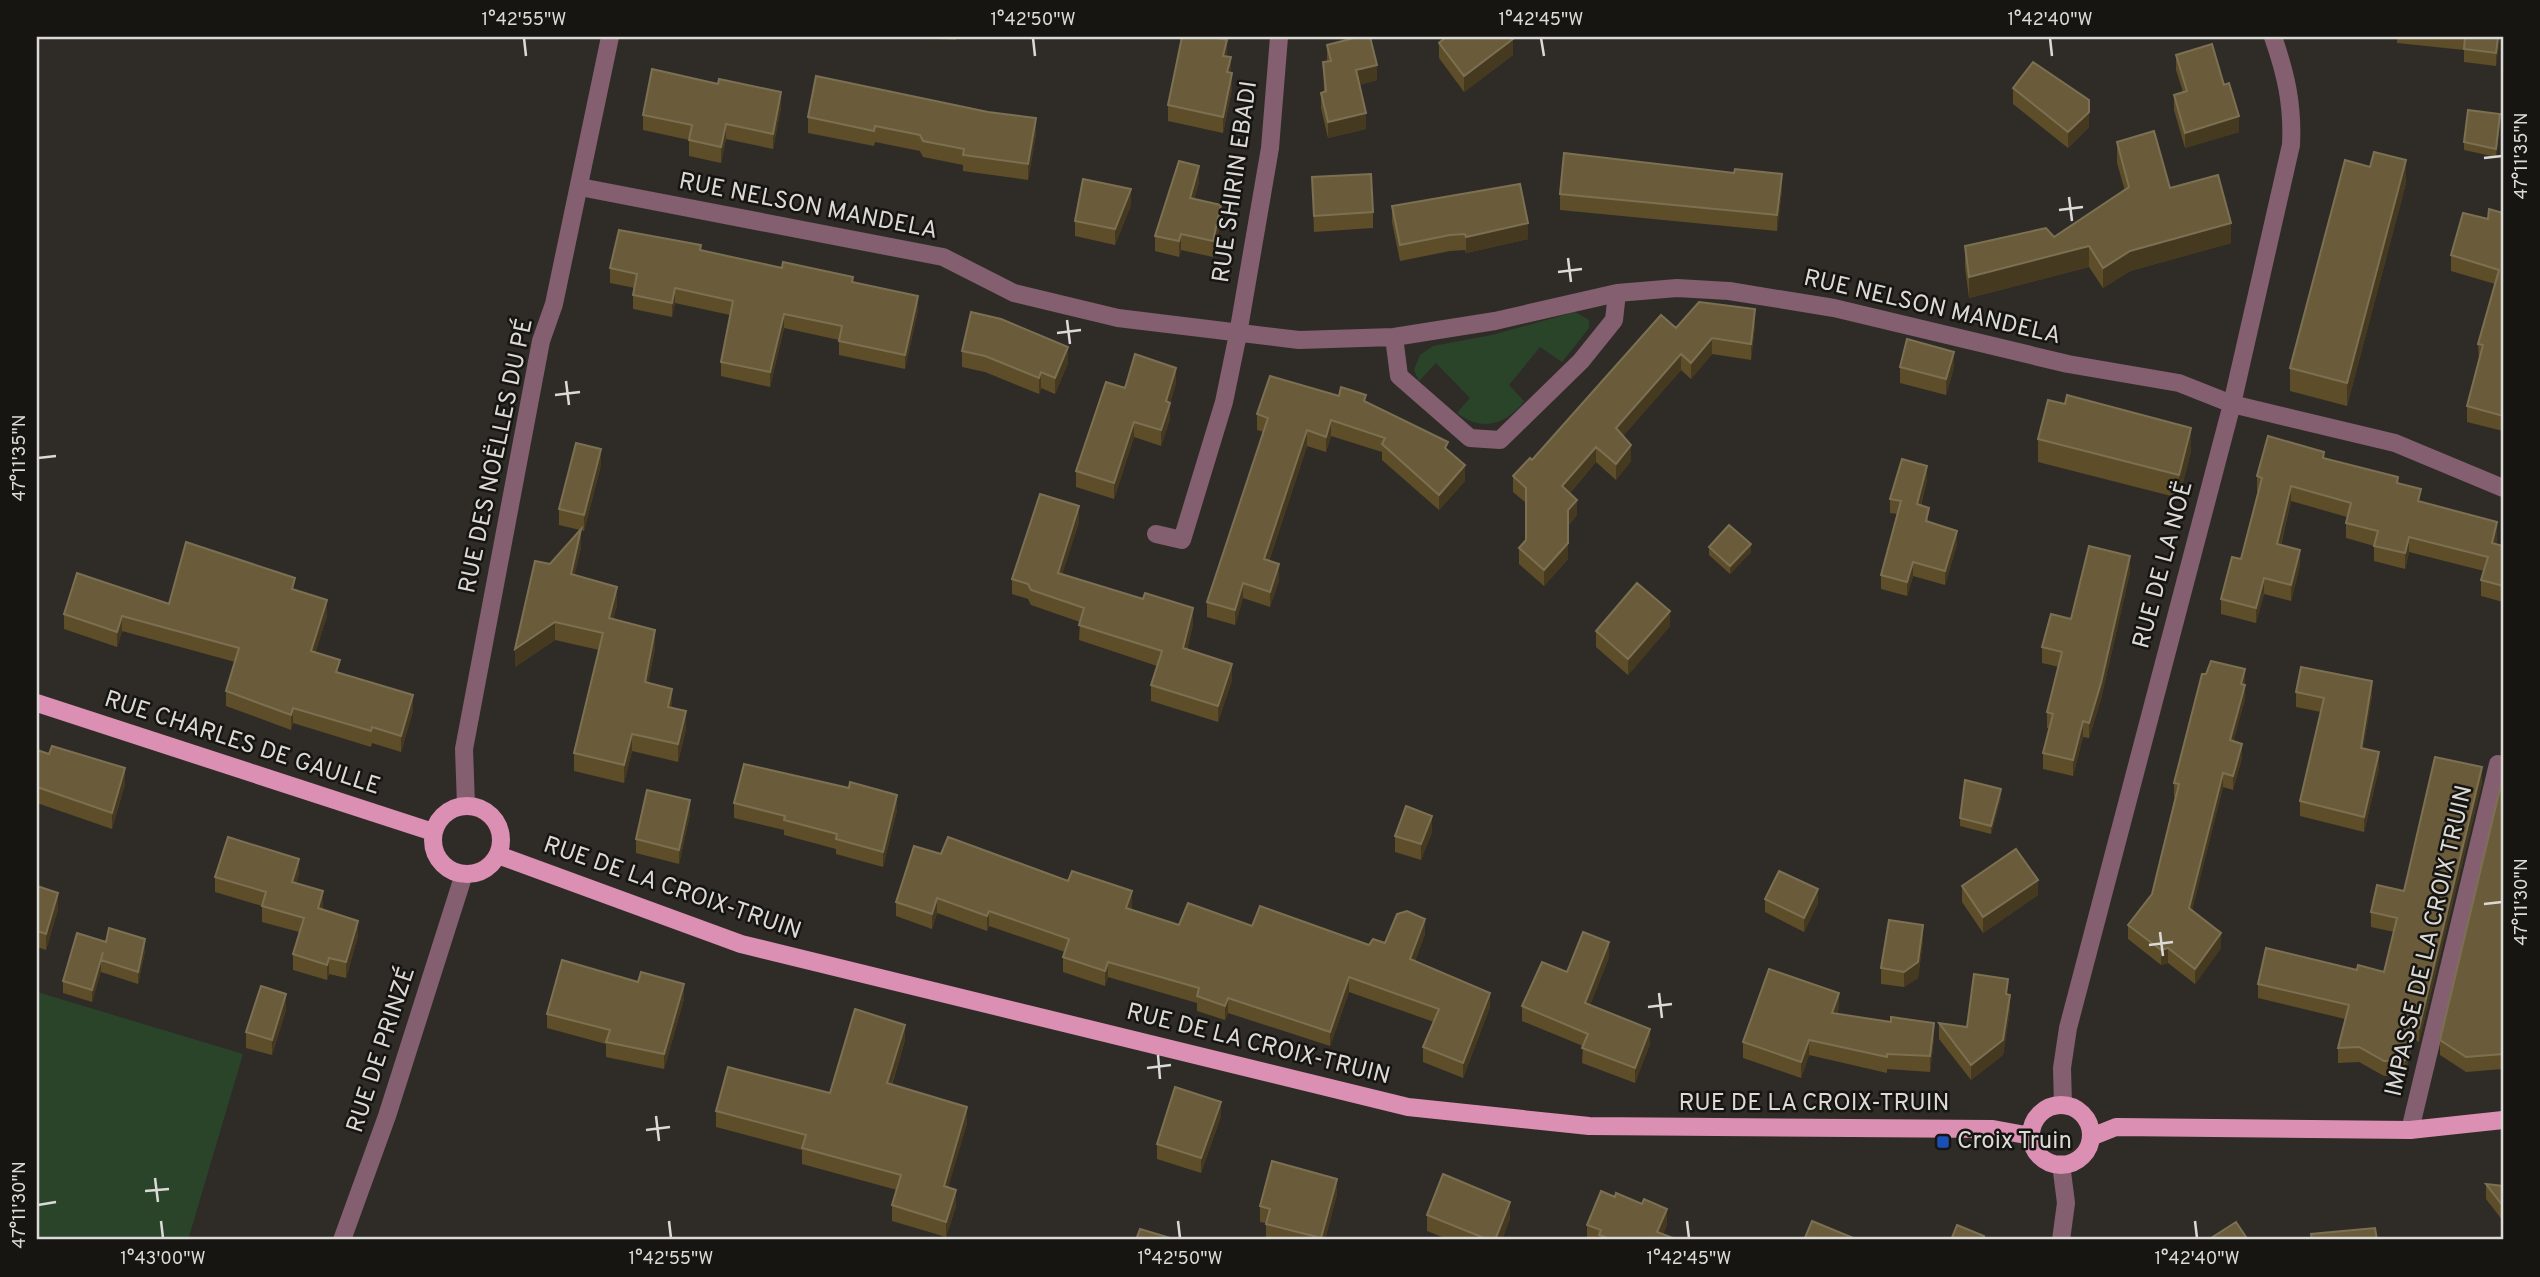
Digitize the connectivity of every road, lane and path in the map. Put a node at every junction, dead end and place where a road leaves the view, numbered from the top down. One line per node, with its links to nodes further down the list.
1 (611, 37): 4 (street, RUE DES NOËLLES DU PÉ)
2 (1279, 37): 6 (street, RUE SHIRIN EBADI)
3 (2273, 37): 8 (street, RUE DE LA NOË)
4 (580, 187): 6 (street, RUE NELSON MANDELA); 13 (street, RUE DES NOËLLES DU PÉ)
5 (1617, 293): 7 (street, RUE NELSON MANDELA); 7 (street); 8 (street, RUE NELSON MANDELA)
6 (1238, 334): 7 (street, RUE NELSON MANDELA); 10 (street, RUE SHIRIN EBADI)
7 (1394, 337)
8 (2232, 404): 9 (street, RUE NELSON MANDELA); 17 (street, RUE DE LA NOË)
9 (2503, 488)
10 (1156, 534)
11 (37, 703): 14 (main road, RUE CHARLES DE GAULLE)
12 (2498, 764): 19 (street, IMPASSE DE LA CROIX TRUIN)
13 (466, 805): 14 (main road); 15 (main road)
14 (433, 832): 16 (main road)
15 (498, 855): 16 (main road); 20 (main road, RUE DE LA CROIX-TRUIN)
16 (464, 874): 23 (street, RUE DE PRINZÉ)
17 (2063, 1105): 20 (main road); 21 (main road)
18 (2503, 1120): 19 (main road)
19 (2410, 1130): 21 (main road)
20 (2031, 1136): 22 (main road)
21 (2091, 1137): 22 (main road)
22 (2061, 1164): 24 (street)
23 (342, 1240)
24 (2061, 1240)

